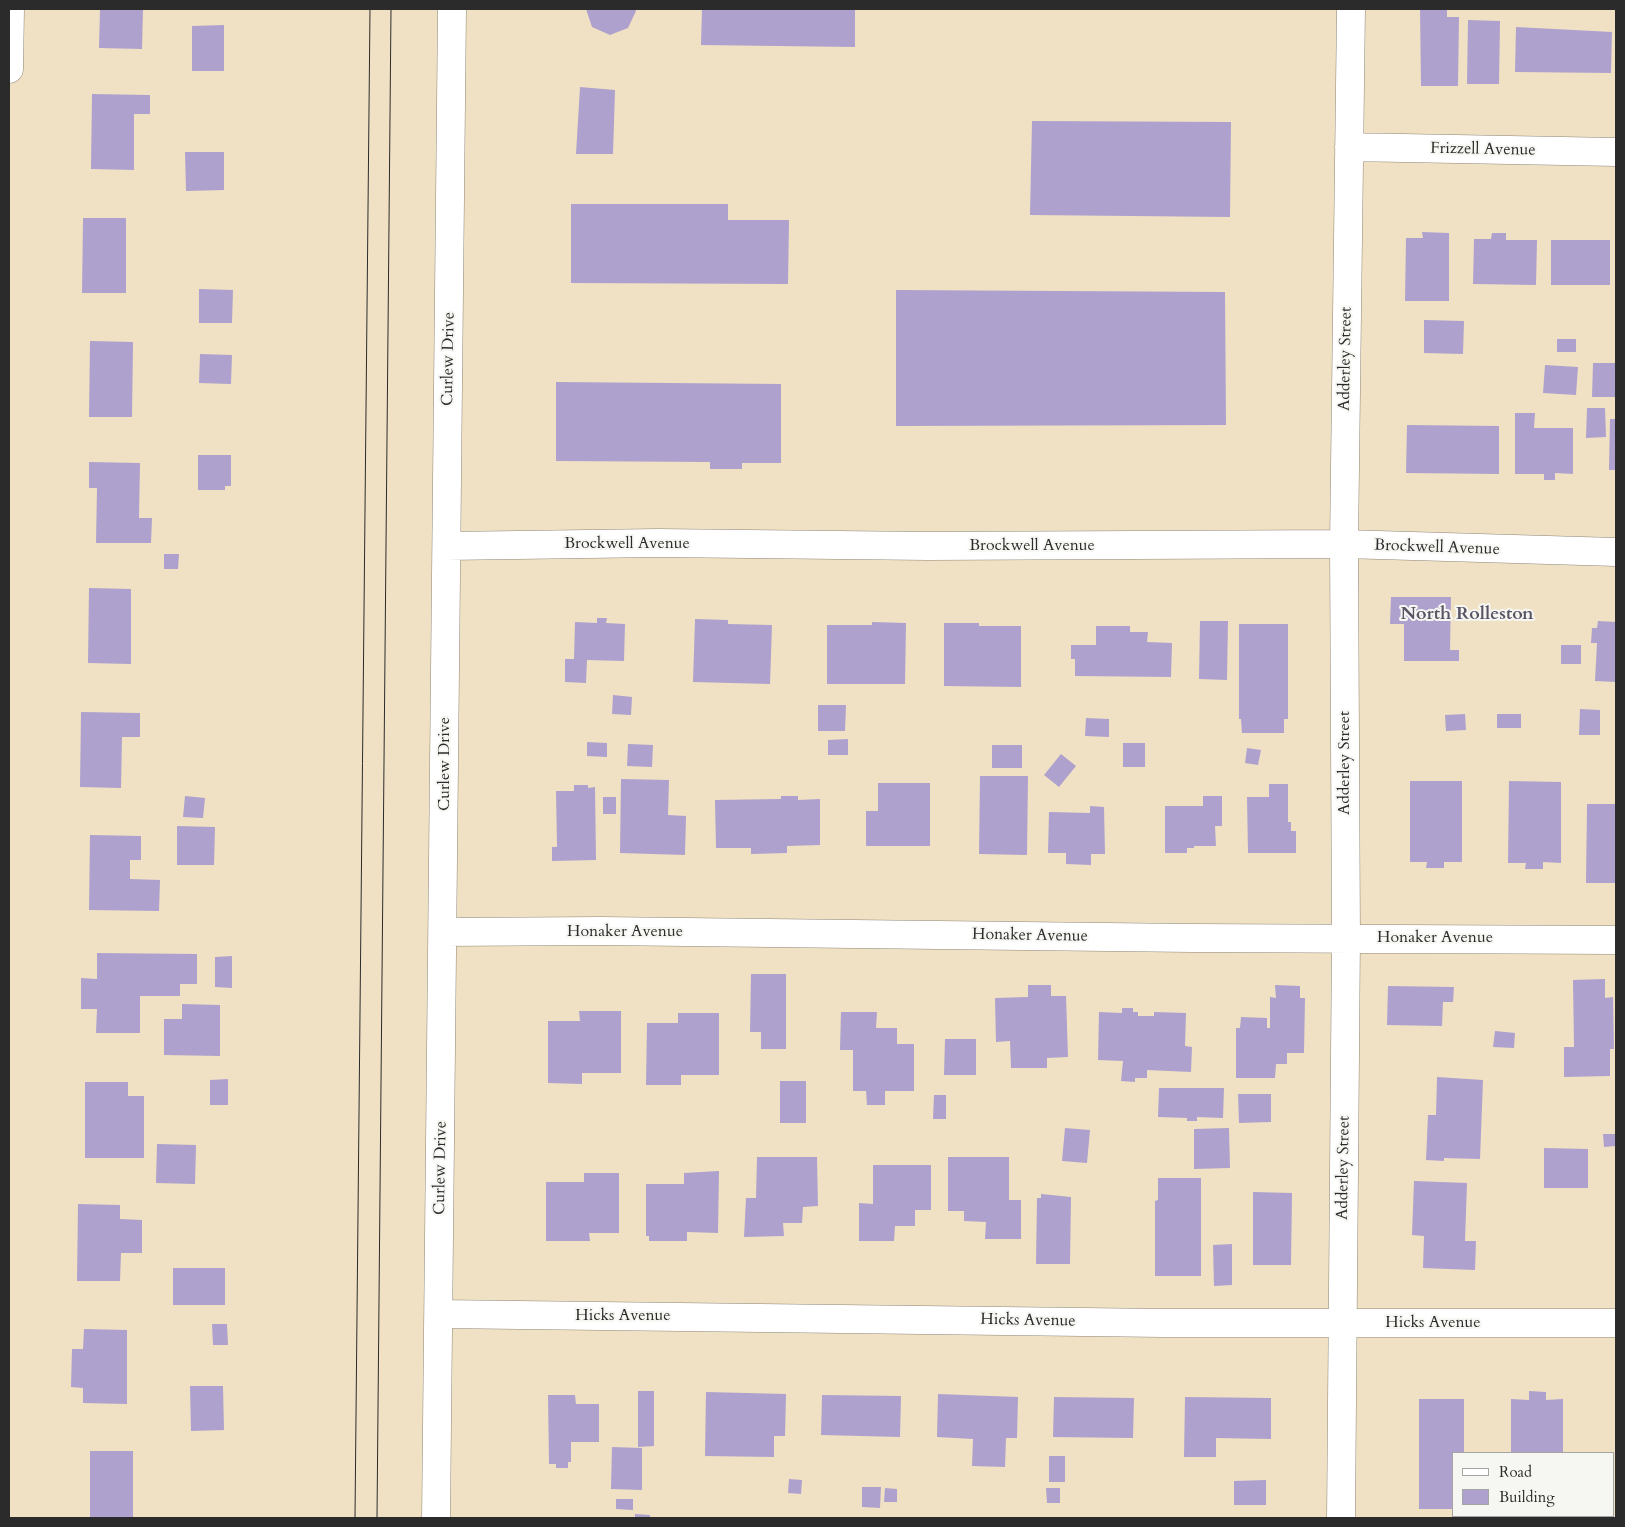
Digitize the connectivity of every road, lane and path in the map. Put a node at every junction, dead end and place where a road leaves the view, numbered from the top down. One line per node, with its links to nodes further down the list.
1 (10, 9): 4 (street)
2 (452, 9): 8 (street, Curlew Drive)
3 (1351, 9): 5 (street, Adderley Street)
4 (9, 69)
5 (1349, 147): 6 (street, Frizzell Avenue); 7 (street, Adderley Street)
6 (1616, 152)
7 (1344, 544): 8 (street, Brockwell Avenue); 9 (street, Brockwell Avenue); 11 (street, Adderley Street)
8 (447, 546): 10 (street, Curlew Drive)
9 (1616, 552)
10 (444, 932): 11 (street, Honaker Avenue); 13 (street, Curlew Drive)
11 (1346, 938): 12 (street, Honaker Avenue); 14 (street, Adderley Street)
12 (1616, 940)
13 (439, 1314): 14 (street, Hicks Avenue); 16 (street, Curlew Drive)
14 (1342, 1322): 15 (street, Hicks Avenue); 17 (street, Adderley Street)
15 (1616, 1323)
16 (436, 1518)
17 (1341, 1518)

